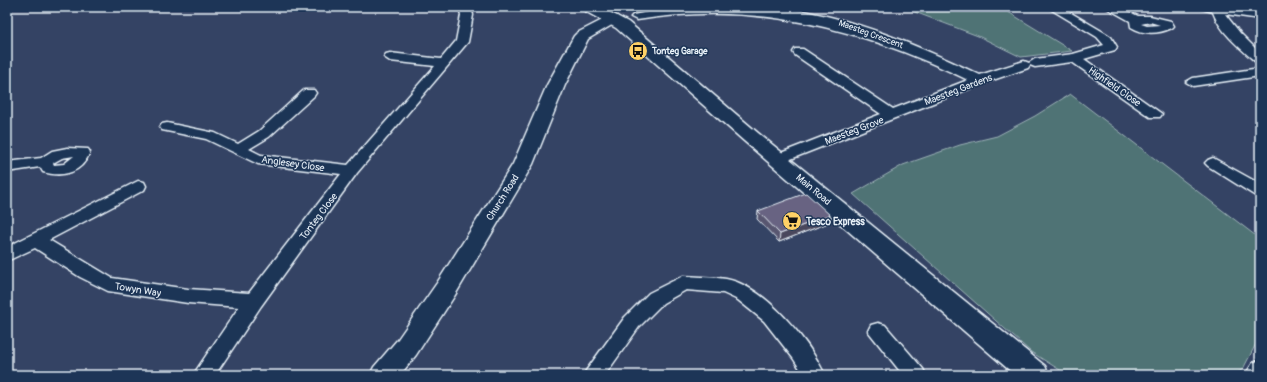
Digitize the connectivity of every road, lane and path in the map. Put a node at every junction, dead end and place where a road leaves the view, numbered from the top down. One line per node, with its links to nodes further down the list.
1 (465, 7): 14 (street, Tonteg Close)
2 (588, 7): 7 (main road, Main Road)
3 (1053, 7): 12 (street, Maesteg Gardens)
4 (1111, 7): 9 (street)
5 (1206, 7): 6 (street)
6 (1218, 9): 8 (street); 13 (street)
7 (626, 14): 16 (street, Maesteg Crescent); 23 (main road, Main Road); 37 (street, Church Road)
8 (1260, 16)
9 (1136, 20)
10 (799, 52): 20 (street, Maesteg Grove)
11 (390, 57): 14 (street)
12 (1074, 58): 16 (street, Maesteg Gardens); 19 (street, Highfield Close)
13 (1260, 59)
14 (442, 63): 27 (street, Tonteg Close)
15 (1260, 72): 17 (street)
16 (979, 80): 20 (street, Maesteg Gardens)
17 (1192, 82)
18 (309, 93): 22 (street)
19 (1155, 114)
20 (892, 115): 23 (street, Maesteg Grove)
21 (167, 128): 22 (street, Anglesey Close)
22 (240, 150): 27 (street, Anglesey Close)
23 (778, 159): 40 (main road, Main Road)
24 (45, 162): 26 (street)
25 (1214, 163): 29 (street)
26 (7, 167)
27 (352, 170): 32 (street, Tonteg Close)
28 (138, 186): 30 (street)
29 (1260, 191)
30 (35, 239): 31 (street); 32 (street, Towyn Way)
31 (7, 255)
32 (254, 301): 36 (street, Tonteg Close)
33 (878, 332): 39 (street)
34 (1260, 370): 41 (street)
35 (599, 373): 38 (street)
36 (203, 375)
37 (384, 375)
38 (815, 375)
39 (916, 375)
40 (1035, 375)
41 (1255, 375)

